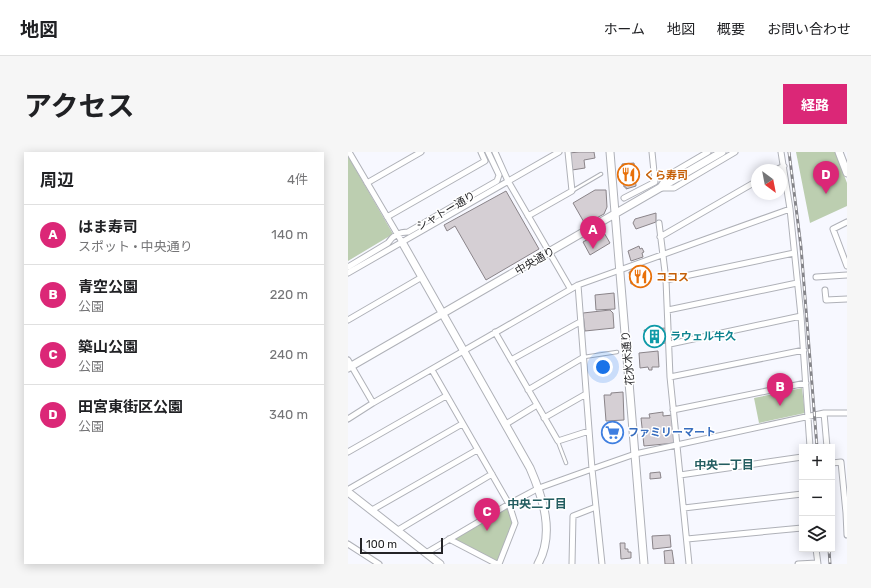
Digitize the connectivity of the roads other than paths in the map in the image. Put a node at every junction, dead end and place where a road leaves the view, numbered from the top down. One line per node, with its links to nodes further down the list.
1 (349, 152): 19 (street)
2 (421, 152): 19 (street)
3 (481, 152): 28 (street)
4 (488, 152): 31 (street, シャトー通り)
5 (495, 152): 18 (street)
6 (559, 152): 18 (street)
7 (568, 152): 23 (street)
8 (610, 152): 26 (street, 花水木通り)
9 (652, 152): 24 (street)
10 (708, 152): 21 (street)
11 (735, 152): 21 (street)
12 (781, 152): 15 (street)
13 (839, 152): 16 (street)
14 (720, 153): 21 (street, 中央通り)
15 (784, 164)
16 (847, 173)
17 (601, 174): 23 (lane)
18 (508, 181): 27 (street); 33 (street)
19 (367, 183): 28 (street)
20 (751, 185): 32 (street)
21 (660, 188): 26 (street, 中央通り)
22 (787, 188): 25 (street)
23 (572, 191): 27 (street)
24 (624, 198)
25 (790, 209): 35 (street); 36 (street)
26 (616, 214): 34 (street, 中央通り); 39 (street, 花水木通り)
27 (528, 216): 34 (street)
28 (387, 217): 31 (street)
29 (847, 222): 37 (street)
30 (658, 223): 32 (street)
31 (397, 234): 33 (street); 38 (street, シャトー通り)
32 (660, 238): 36 (street)
33 (402, 242): 40 (street); 42 (street)
34 (549, 253): 47 (street); 51 (street, 中央通り)
35 (794, 254): 44 (street); 45 (street)
36 (662, 255): 39 (street); 44 (street)
37 (847, 266)
38 (348, 267)
39 (620, 269): 46 (street); 86 (street, 花水木通り)
40 (348, 273)
41 (847, 275): 43 (street)
42 (422, 277): 51 (street); 53 (street)
43 (816, 277)
44 (666, 280): 50 (street)
45 (797, 282): 50 (street); 52 (street)
46 (578, 284): 47 (street); 54 (street)
47 (570, 288): 55 (street)
48 (825, 290): 49 (street)
49 (847, 299)
50 (668, 310): 56 (street)
51 (443, 314): 57 (street); 62 (street, 中央通り)
52 (801, 316): 56 (street); 58 (street)
53 (348, 320)
54 (580, 322): 60 (street); 61 (street)
55 (495, 332): 57 (street); 61 (street)
56 (670, 344): 64 (street)
57 (464, 350): 63 (street); 78 (street)
58 (804, 350): 64 (street); 65 (street)
59 (618, 352): 60 (lane)
60 (584, 357): 66 (street); 67 (street)
61 (511, 360): 66 (street)
62 (349, 365): 69 (street)
63 (432, 370): 68 (street); 69 (street)
64 (670, 377): 71 (street)
65 (806, 383): 71 (street); 74 (street)
66 (528, 390): 70 (street)
67 (586, 394): 75 (street); 79 (street)
68 (446, 396): 77 (street); 85 (street)
69 (373, 403): 76 (street)
70 (537, 405): 75 (street); 78 (street)
71 (673, 410): 81 (street)
72 (824, 413): 73 (street); 74 (street); 83 (street)
73 (847, 413)
74 (809, 417): 81 (street); 82 (street)
75 (544, 418): 80 (street)
76 (348, 419)
77 (462, 424): 84 (street); 94 (street)
78 (506, 424): 93 (street)
79 (589, 431): 80 (street); 90 (street)
80 (558, 441): 88 (lane)
81 (676, 444): 86 (street); 92 (street)
82 (810, 444)
83 (827, 444)
84 (477, 450): 91 (street); 99 (street)
85 (348, 452)
86 (635, 454): 90 (street); 116 (street, 花水木通り)
87 (799, 458): 92 (street)
88 (566, 463)
89 (835, 463): 100 (street)
90 (592, 469): 93 (street); 97 (street)
91 (492, 474): 96 (street); 102 (street)
92 (680, 475): 98 (street)
93 (539, 488): 96 (street); 113 (street)
94 (348, 491): 99 (street)
95 (799, 494): 98 (street)
96 (509, 504): 104 (street); 112 (street)
97 (596, 507): 114 (street); 115 (street)
98 (684, 508): 105 (street)
99 (372, 510): 102 (street)
100 (846, 513): 103 (street)
101 (799, 528): 105 (street)
102 (398, 530): 108 (street)
103 (847, 535)
104 (449, 539): 108 (street); 112 (street)
105 (687, 539): 117 (street)
106 (348, 544): 110 (street)
107 (816, 552): 109 (street)
108 (426, 553): 111 (street)
109 (818, 563): 118 (street)
110 (379, 564)
111 (440, 564)
112 (498, 564)
113 (538, 564)
114 (572, 564)
115 (602, 564)
116 (644, 564)
117 (689, 564)
118 (798, 564)

